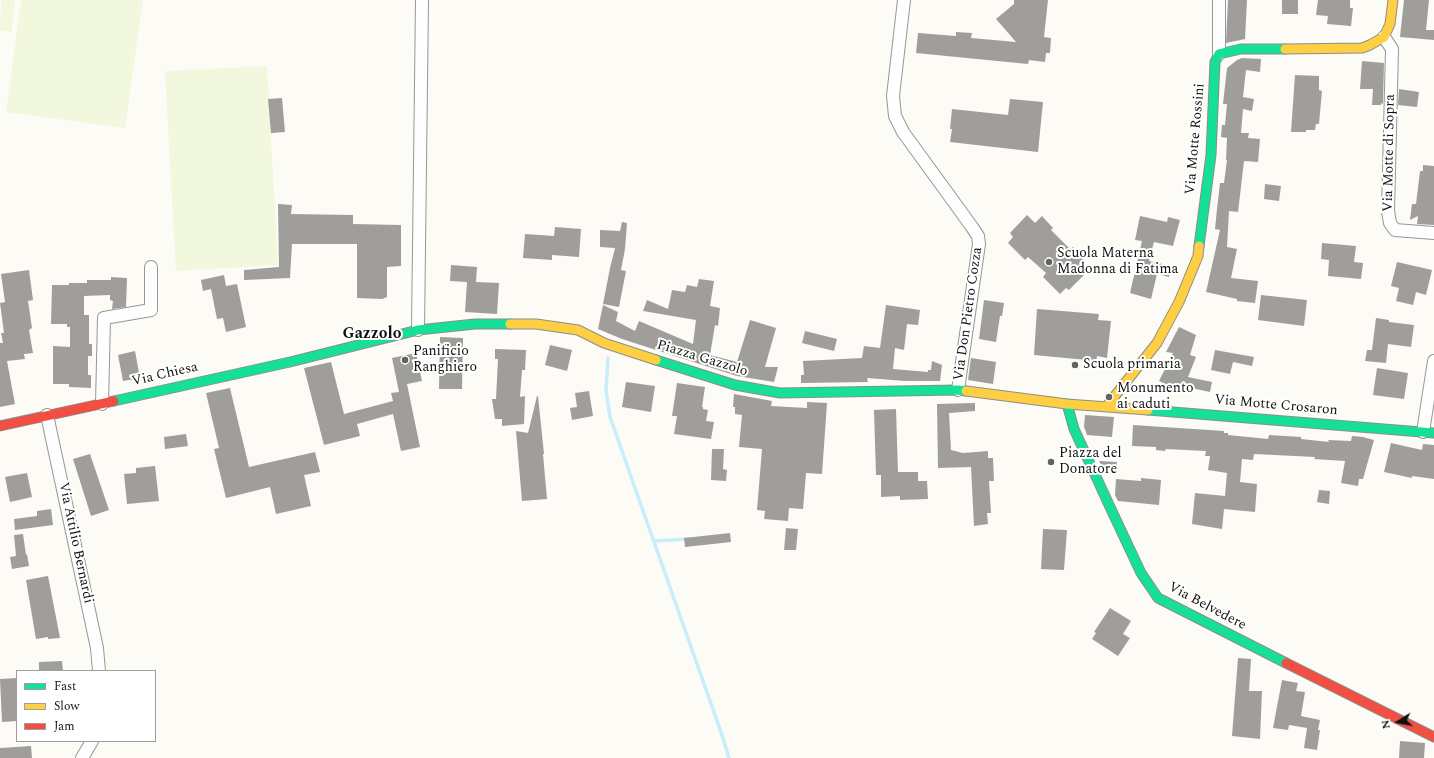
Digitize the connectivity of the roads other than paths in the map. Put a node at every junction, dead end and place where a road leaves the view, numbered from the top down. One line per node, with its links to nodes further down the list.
1 (422, 0): 9 (street)
2 (904, 0): 12 (street, Via Don Pietro Cozza)
3 (1219, 0): 6 (street)
4 (1393, 0): 5 (street)
5 (1384, 36): 6 (street); 7 (street, Via Motte di Sopra)
6 (1219, 54): 15 (street, Via Motte Rossini)
7 (1434, 233)
8 (151, 267): 13 (street)
9 (418, 330): 10 (street, Piazza Gazzolo); 12 (street, Piazza Gazzolo)
10 (336, 350): 13 (street, Via Chiesa)
11 (1434, 361): 18 (street)
12 (958, 390): 14 (street, Piazza Gazzolo)
13 (102, 404): 16 (street, Via Chiesa)
14 (1067, 404): 15 (street, Via Motte Crosaron); 20 (street, Via Belvedere)
15 (1106, 407): 18 (street, Via Motte Crosaron)
16 (47, 415): 17 (street, Via Chiesa); 19 (street, Via Attilio Bernardi)
17 (0, 426)
18 (1429, 433)
19 (98, 670)
20 (1434, 737)
21 (91, 742): 22 (street)
22 (82, 758)

